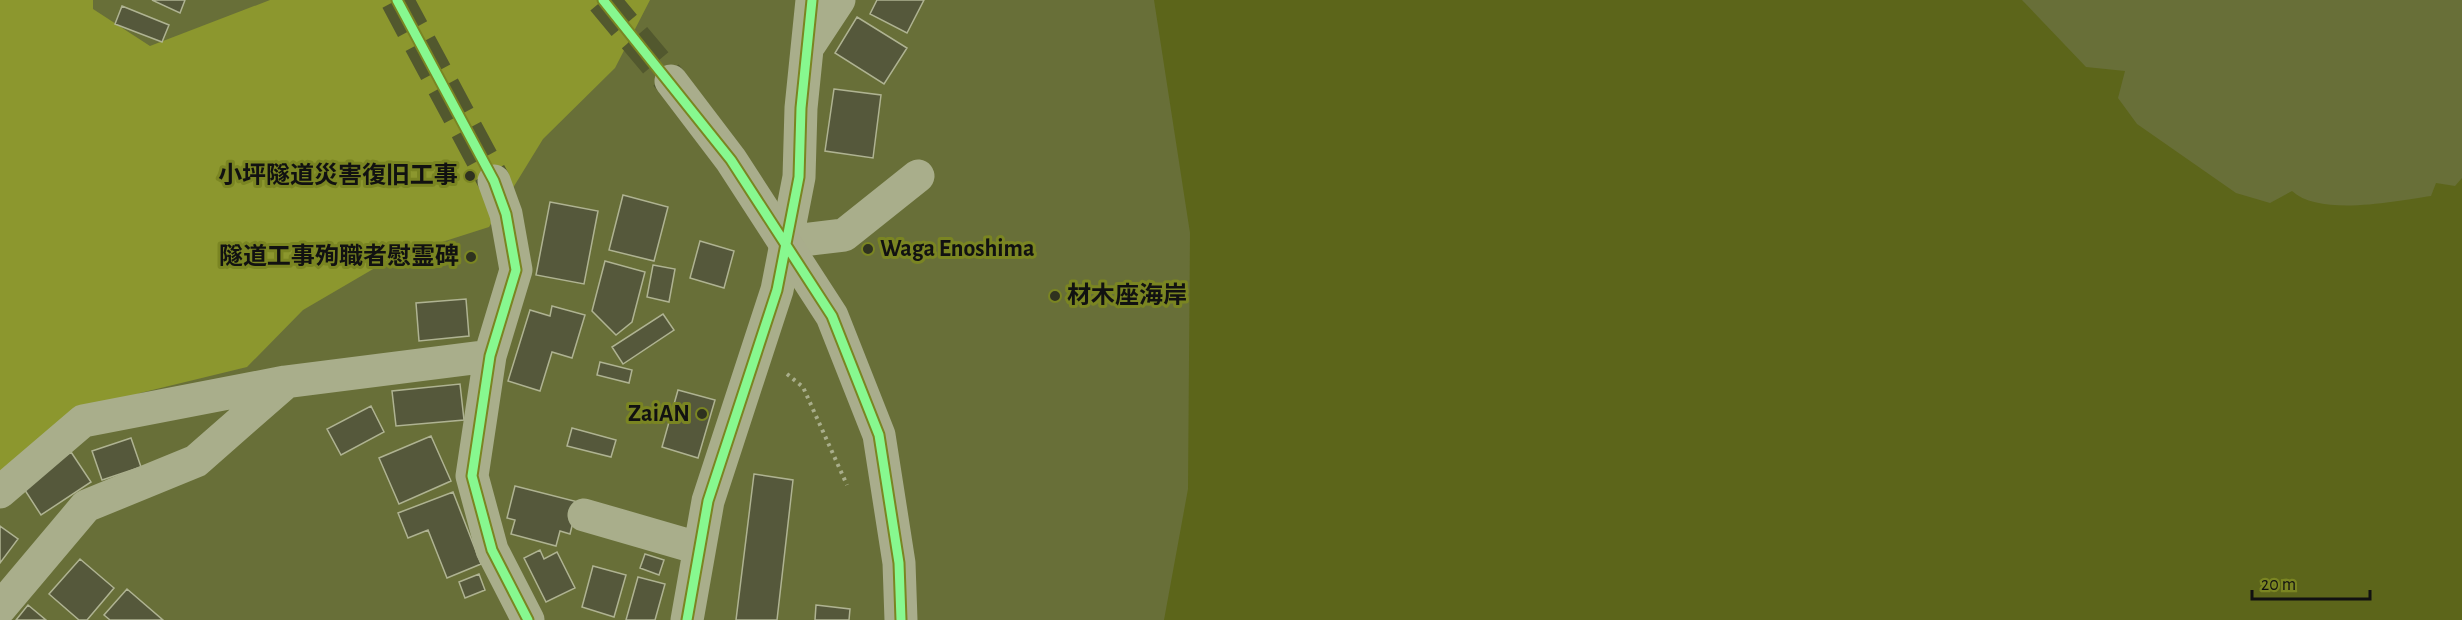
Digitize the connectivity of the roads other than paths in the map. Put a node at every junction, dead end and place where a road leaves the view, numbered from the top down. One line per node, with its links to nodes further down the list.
1 (812, 0): 3 (street)
2 (839, 0): 3 (street)
3 (807, 48): 7 (street)
4 (671, 81): 16 (highway)
5 (918, 176): 7 (street)
6 (494, 181): 8 (street)
7 (786, 242): 12 (street)
8 (490, 356): 9 (street); 14 (street)
9 (285, 382): 10 (street); 13 (street)
10 (0, 492)
11 (584, 515): 12 (street)
12 (698, 548): 15 (street)
13 (0, 608)
14 (528, 620)
15 (687, 620)
16 (901, 620)

